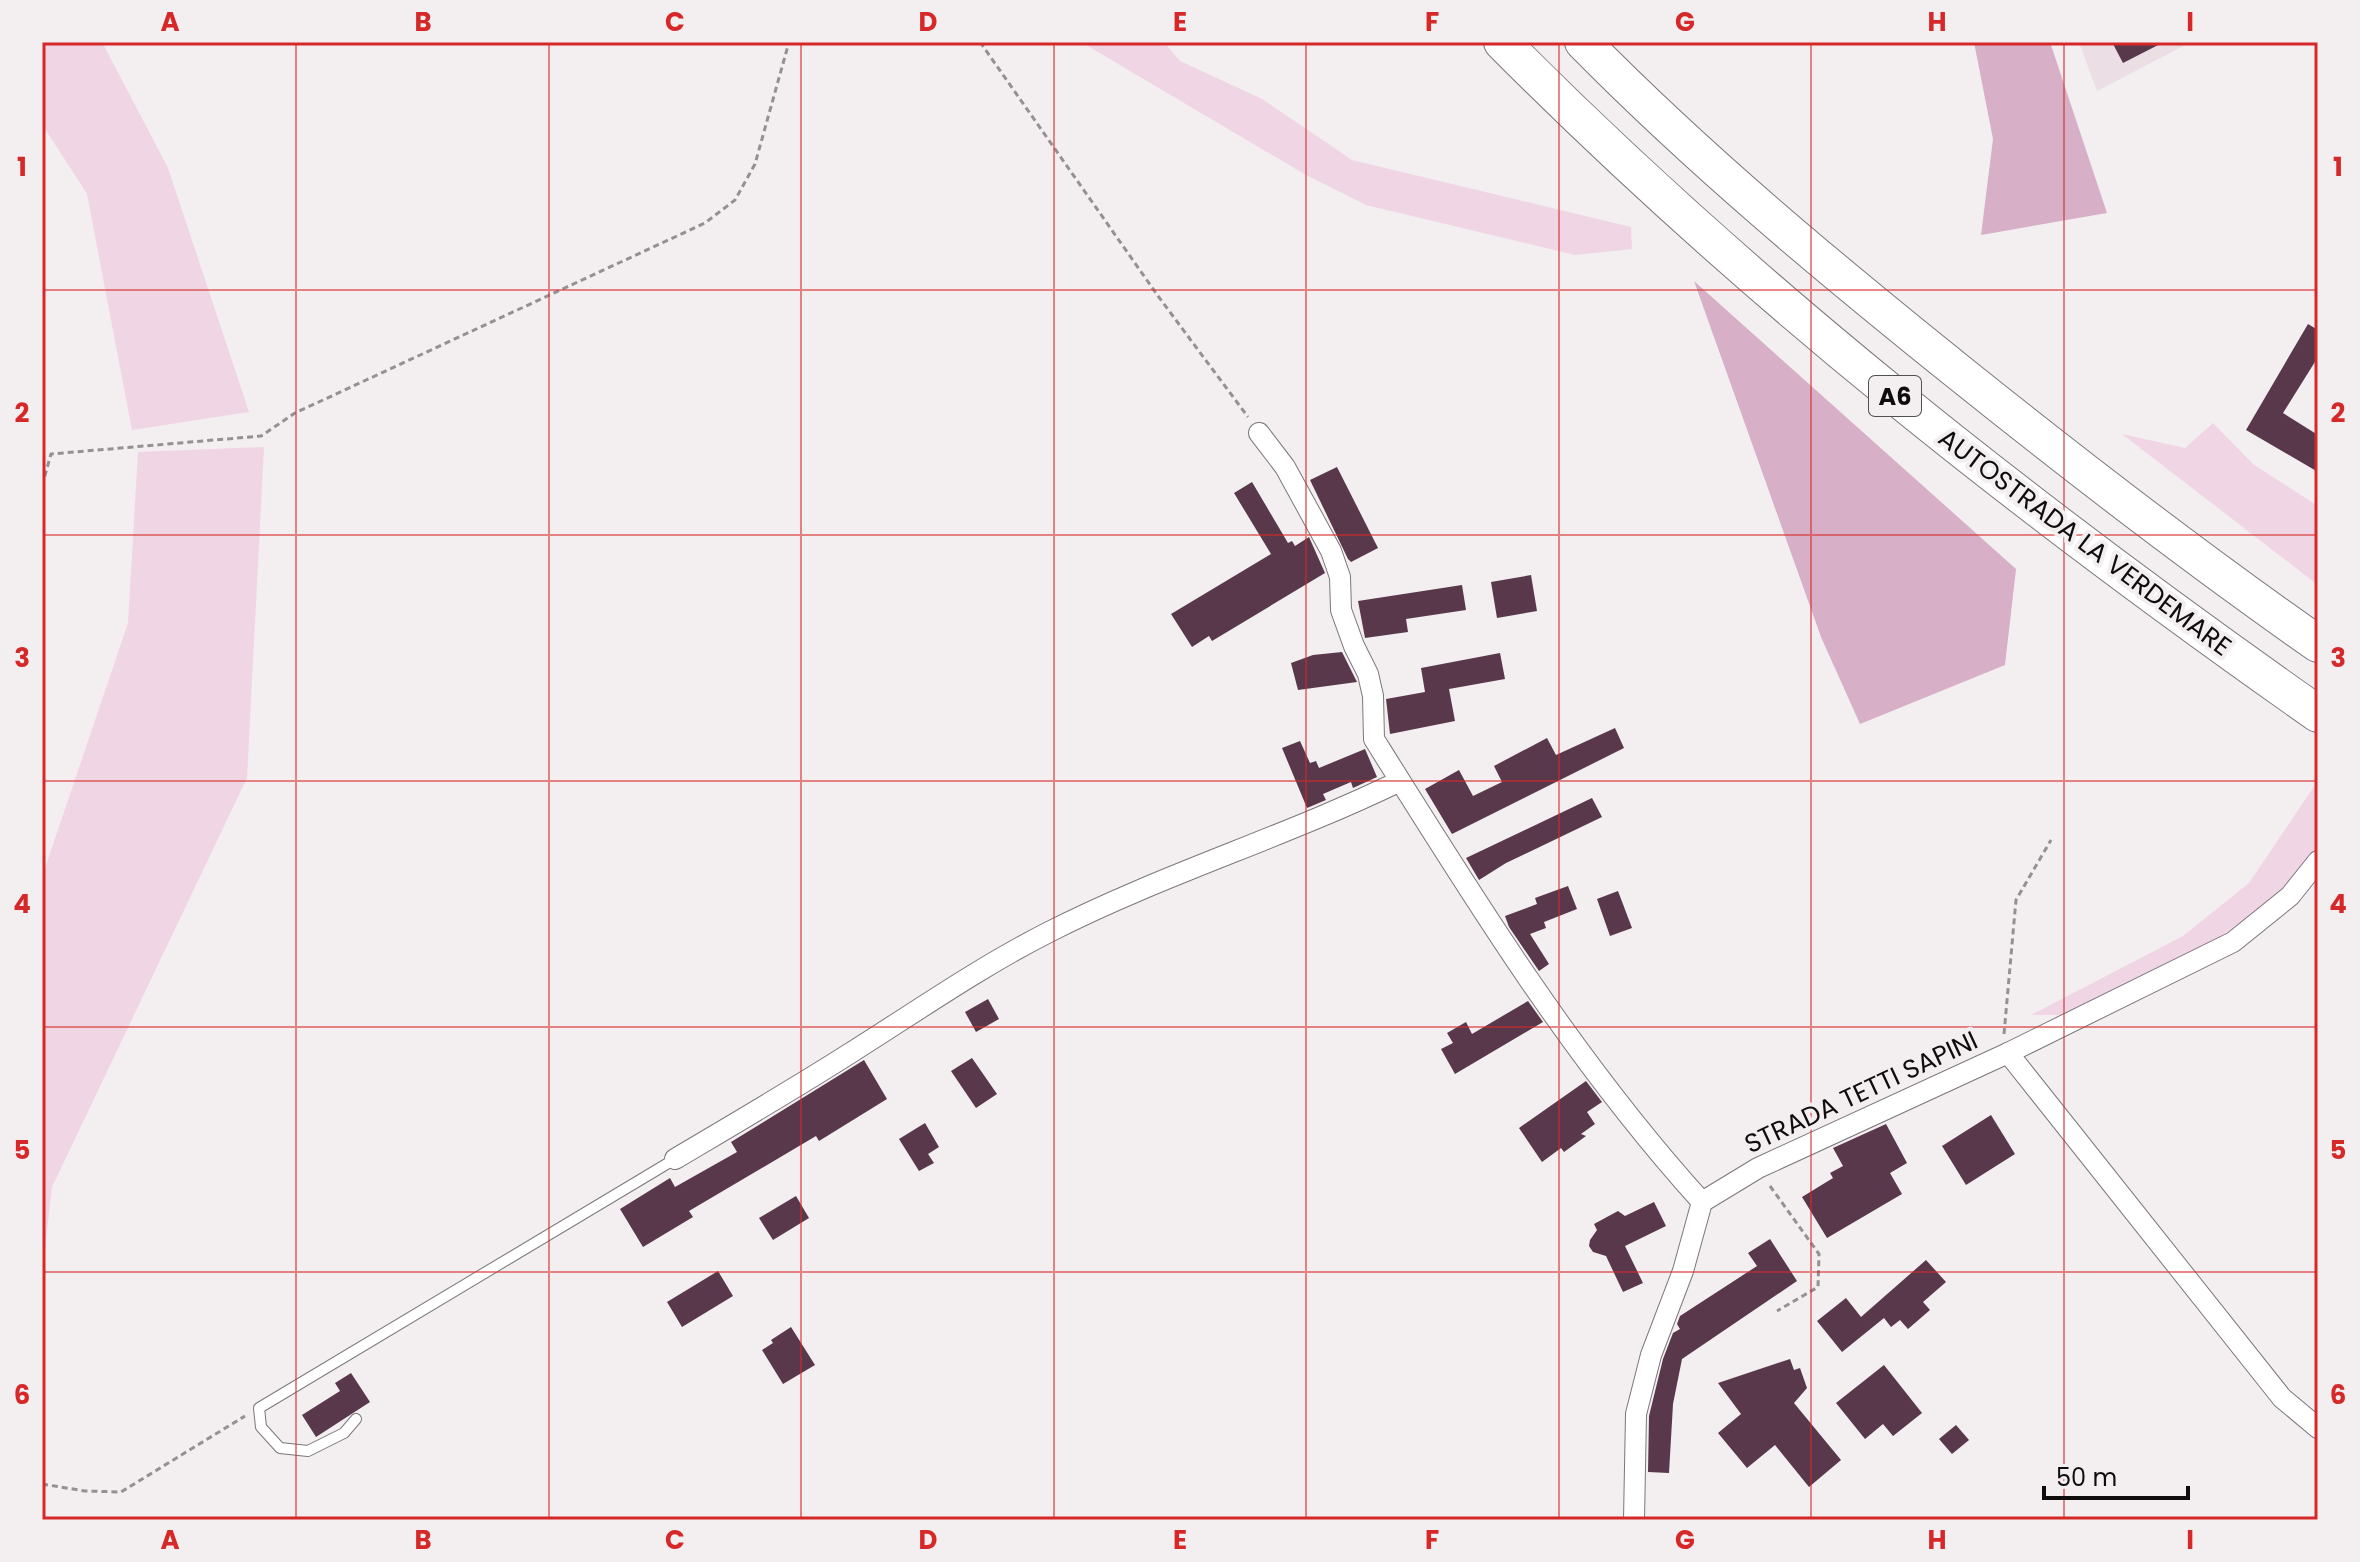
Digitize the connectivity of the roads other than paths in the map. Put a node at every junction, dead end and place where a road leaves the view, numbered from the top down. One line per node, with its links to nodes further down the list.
1 (1502, 42): 5 (highway, AUTOSTRADA LA VERDEMARE / A6)
2 (1583, 42): 4 (highway, A6)
3 (1259, 433): 6 (street)
4 (2318, 644)
5 (2318, 714)
6 (1400, 781): 9 (street); 10 (street)
7 (2318, 861): 8 (street, STRADA TETTI SAPINI)
8 (2008, 1053): 10 (street, STRADA TETTI SAPINI); 12 (street)
9 (675, 1159): 11 (lane)
10 (1702, 1202): 13 (street)
11 (356, 1419)
12 (2318, 1428)
13 (1634, 1520)

